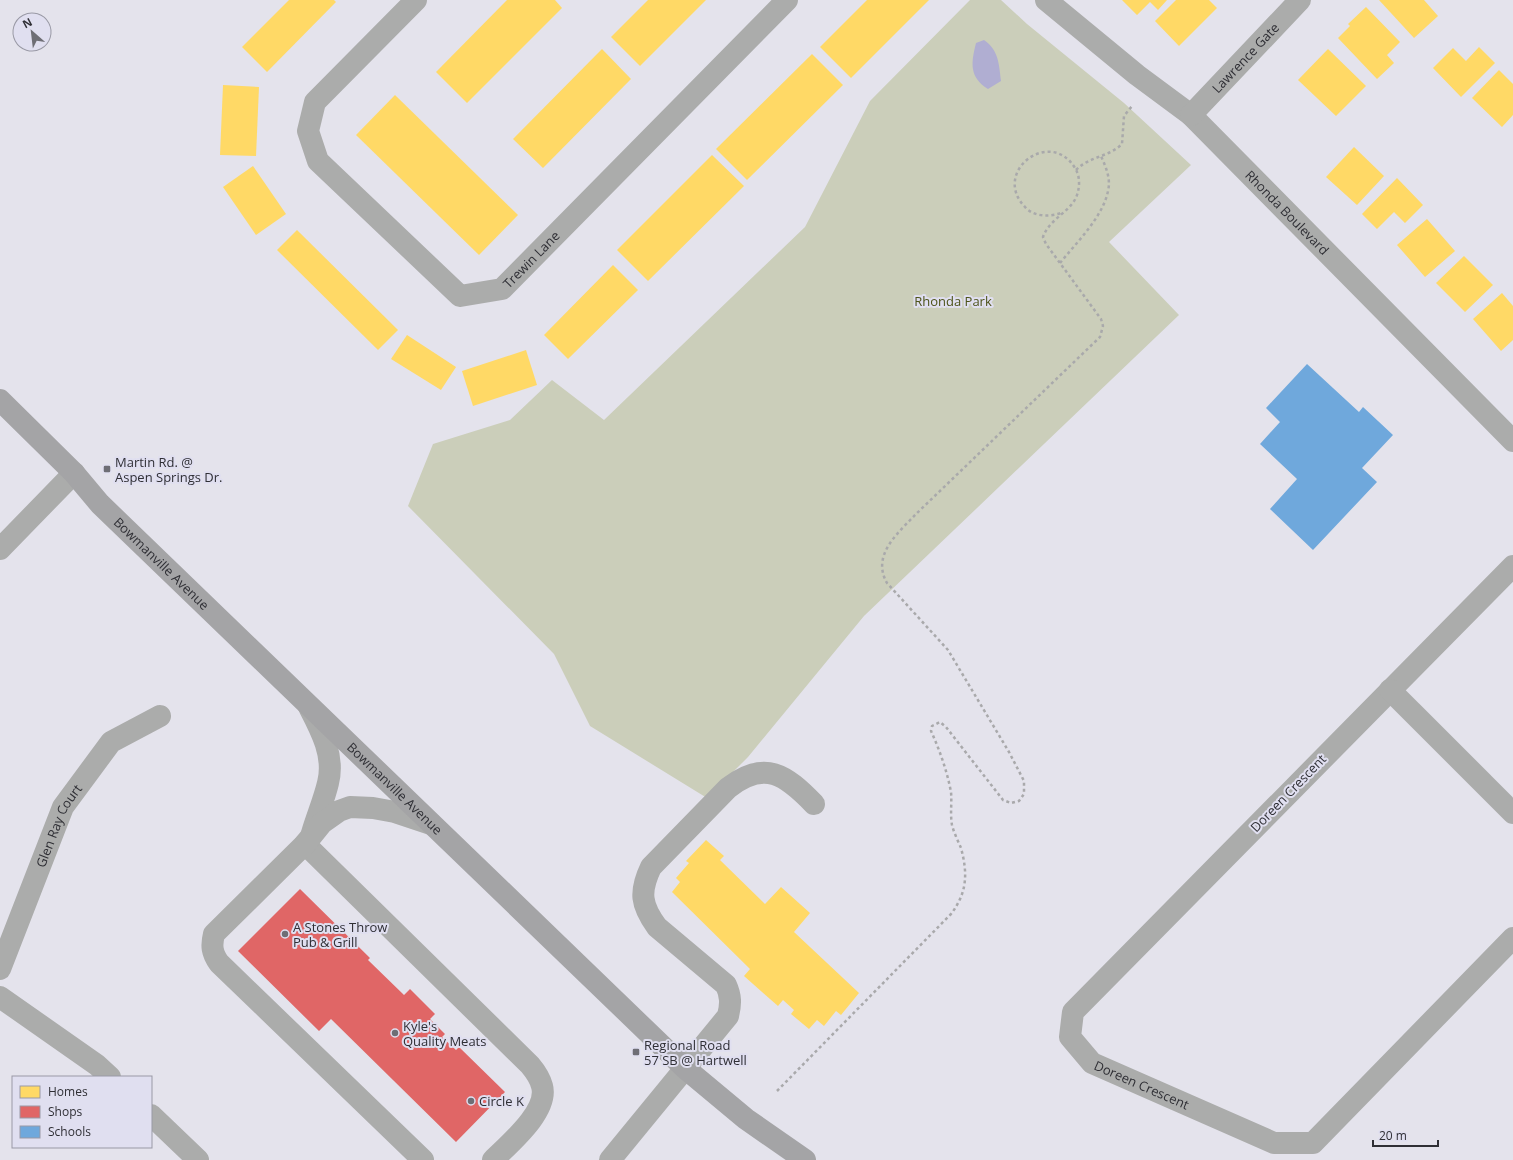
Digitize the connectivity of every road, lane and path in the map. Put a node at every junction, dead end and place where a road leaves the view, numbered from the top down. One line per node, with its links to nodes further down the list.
1 (416, 0): 2 (street, Trewin Lane)
2 (787, 0)
3 (1046, 0): 6 (street, Rhonda Boulevard)
4 (1300, 0): 6 (street, Lawrence Gate)
5 (1132, 106): 7 (path)
6 (1191, 115): 12 (street, Rhonda Boulevard)
7 (1101, 156): 8 (path); 10 (path)
8 (1076, 170): 9 (path); 9 (path)
9 (1061, 213): 10 (path)
10 (1060, 263): 28 (path)
11 (0, 400): 13 (main road, Bowmanville Avenue)
12 (1513, 441)
13 (74, 473): 14 (street); 17 (main road, Bowmanville Avenue)
14 (0, 549)
15 (1513, 566): 16 (street, Doreen Crescent)
16 (1390, 690): 20 (street); 23 (street, Doreen Crescent)
17 (309, 707): 21 (main road, Bowmanville Avenue); 22 (street)
18 (160, 716): 24 (street, Glen Ray Court)
19 (814, 804): 26 (street)
20 (1513, 814)
21 (431, 824): 22 (street); 26 (main road, Bowmanville Avenue)
22 (309, 839): 31 (street); 32 (street)
23 (1513, 938)
24 (0, 969)
25 (0, 997): 27 (street)
26 (686, 1069): 33 (street); 34 (main road, Bowmanville Avenue)
27 (109, 1076)
28 (777, 1092)
29 (152, 1117): 30 (street)
30 (198, 1160)
31 (423, 1160)
32 (493, 1160)
33 (610, 1160)
34 (804, 1160)

